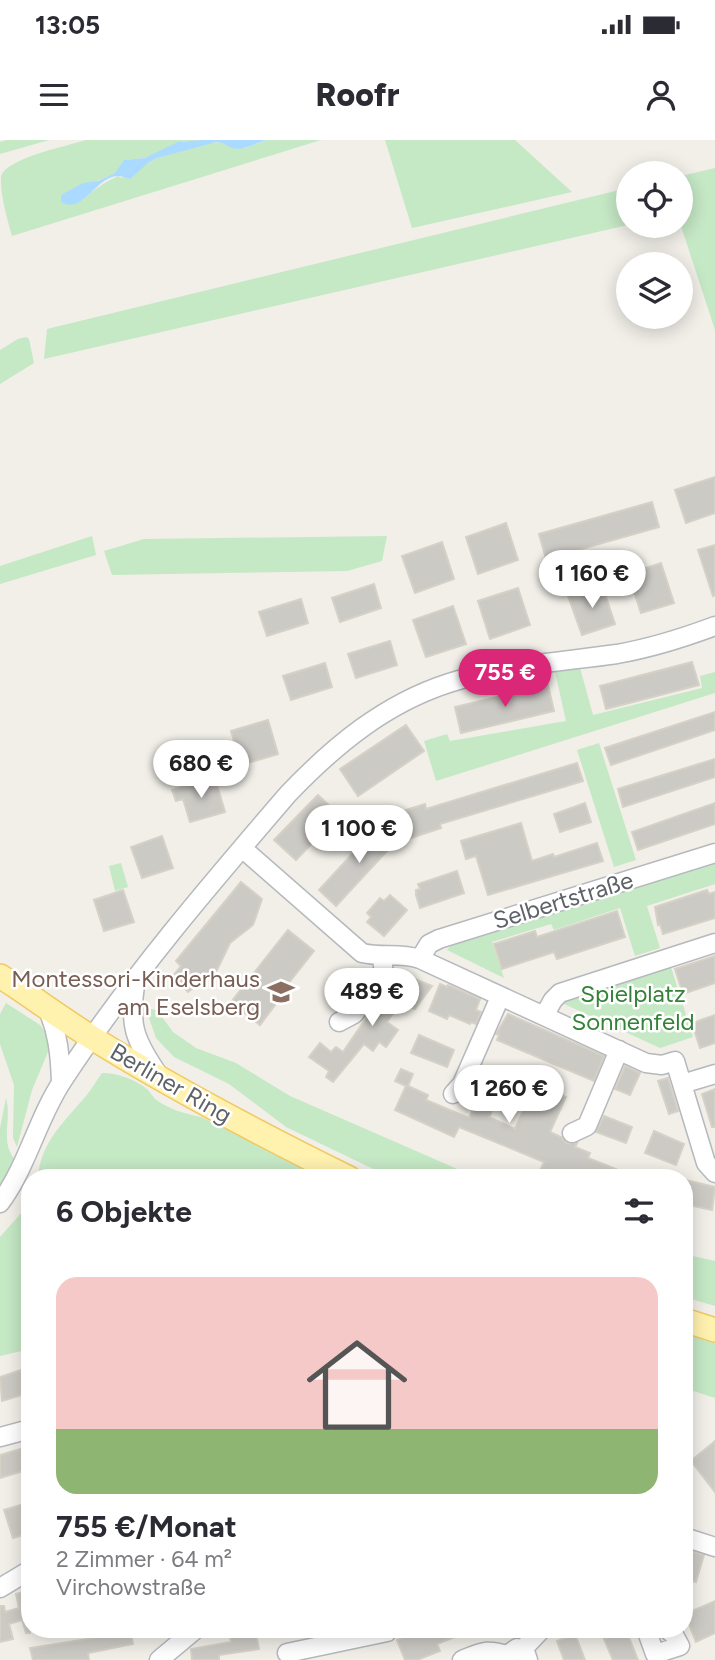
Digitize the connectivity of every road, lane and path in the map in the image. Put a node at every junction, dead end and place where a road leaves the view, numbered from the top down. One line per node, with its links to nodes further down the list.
1 (715, 626): 2 (street)
2 (242, 848): 5 (street); 8 (street)
3 (715, 853): 6 (street, Selbertstraße)
4 (715, 943): 11 (street)
5 (382, 956): 6 (street); 12 (street)
6 (420, 959): 9 (street)
7 (0, 975): 10 (main road, Berliner Ring)
8 (136, 977): 13 (street); 16 (street)
9 (500, 996): 11 (street); 19 (street)
10 (47, 1007): 13 (main road, Berliner Ring); 17 (street)
11 (544, 1016): 14 (street)
12 (339, 1022)
13 (92, 1037): 16 (main road, Berliner Ring); 17 (street)
14 (619, 1050): 18 (street); 20 (street)
15 (715, 1074): 18 (street)
16 (162, 1080): 22 (main road, Berliner Ring)
17 (61, 1082): 21 (street)
18 (682, 1084): 24 (street)
19 (453, 1094)
20 (572, 1133)
21 (22, 1169)
22 (331, 1169)
23 (21, 1170): 25 (street)
24 (715, 1173)
25 (0, 1203)
26 (693, 1323): 27 (main road)
27 (715, 1330)
28 (21, 1431): 29 (street)
29 (0, 1437)
30 (693, 1540): 31 (street)
31 (715, 1547)
32 (21, 1575): 33 (street)
33 (0, 1588)
34 (185, 1638): 41 (street)
35 (362, 1638): 39 (street)
36 (534, 1638): 40 (street)
37 (649, 1638): 38 (street)
38 (676, 1638)
39 (287, 1653)
40 (517, 1656): 42 (street)
41 (159, 1660)
42 (462, 1660)

